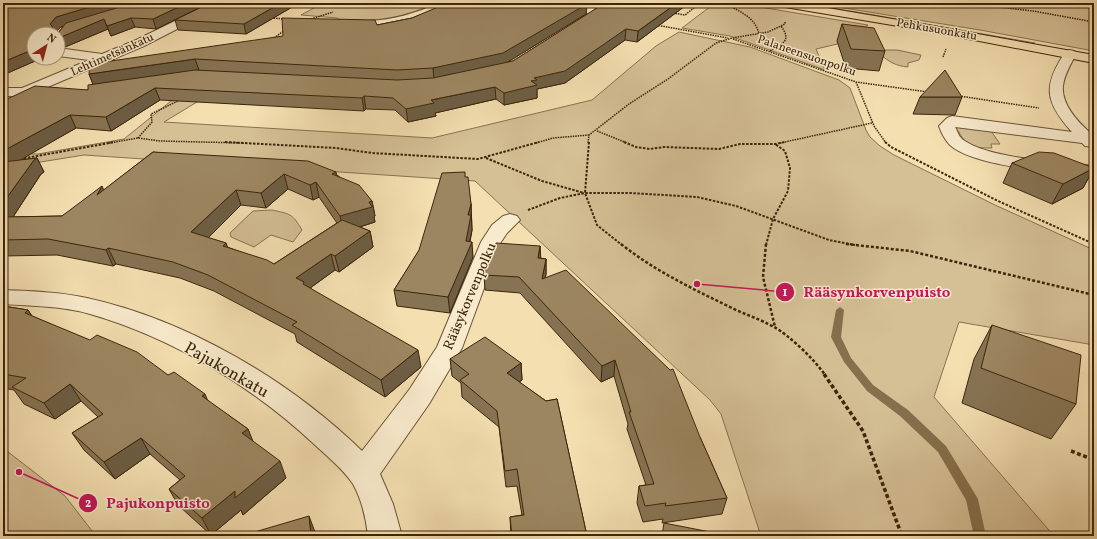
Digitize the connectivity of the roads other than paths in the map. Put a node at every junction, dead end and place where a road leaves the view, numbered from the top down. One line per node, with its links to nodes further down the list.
1 (220, 3): 11 (street, Lehtimetsänkatu)
2 (448, 3): 5 (street)
3 (575, 3): 6 (street)
4 (779, 3): 9 (main road, Pehkusuonkatu)
5 (304, 21)
6 (564, 34)
7 (94, 46): 8 (street)
8 (74, 54): 10 (street); 11 (street)
9 (1070, 54): 12 (main road, Pehkusuonkatu); 17 (street)
10 (66, 56)
11 (104, 58): 14 (street, Lehtimetsänkatu)
12 (1094, 59)
13 (10, 84): 14 (street)
14 (22, 93): 15 (street); 16 (street, Lehtimetsänkatu)
15 (62, 94)
16 (3, 101)
17 (1091, 143): 18 (street)
18 (1094, 171)
19 (510, 220): 21 (street, Rääsykorvenpolku)
20 (3, 297): 21 (street, Pajukonkatu)
21 (362, 473): 22 (street, Pajukonkatu)
22 (385, 536)

